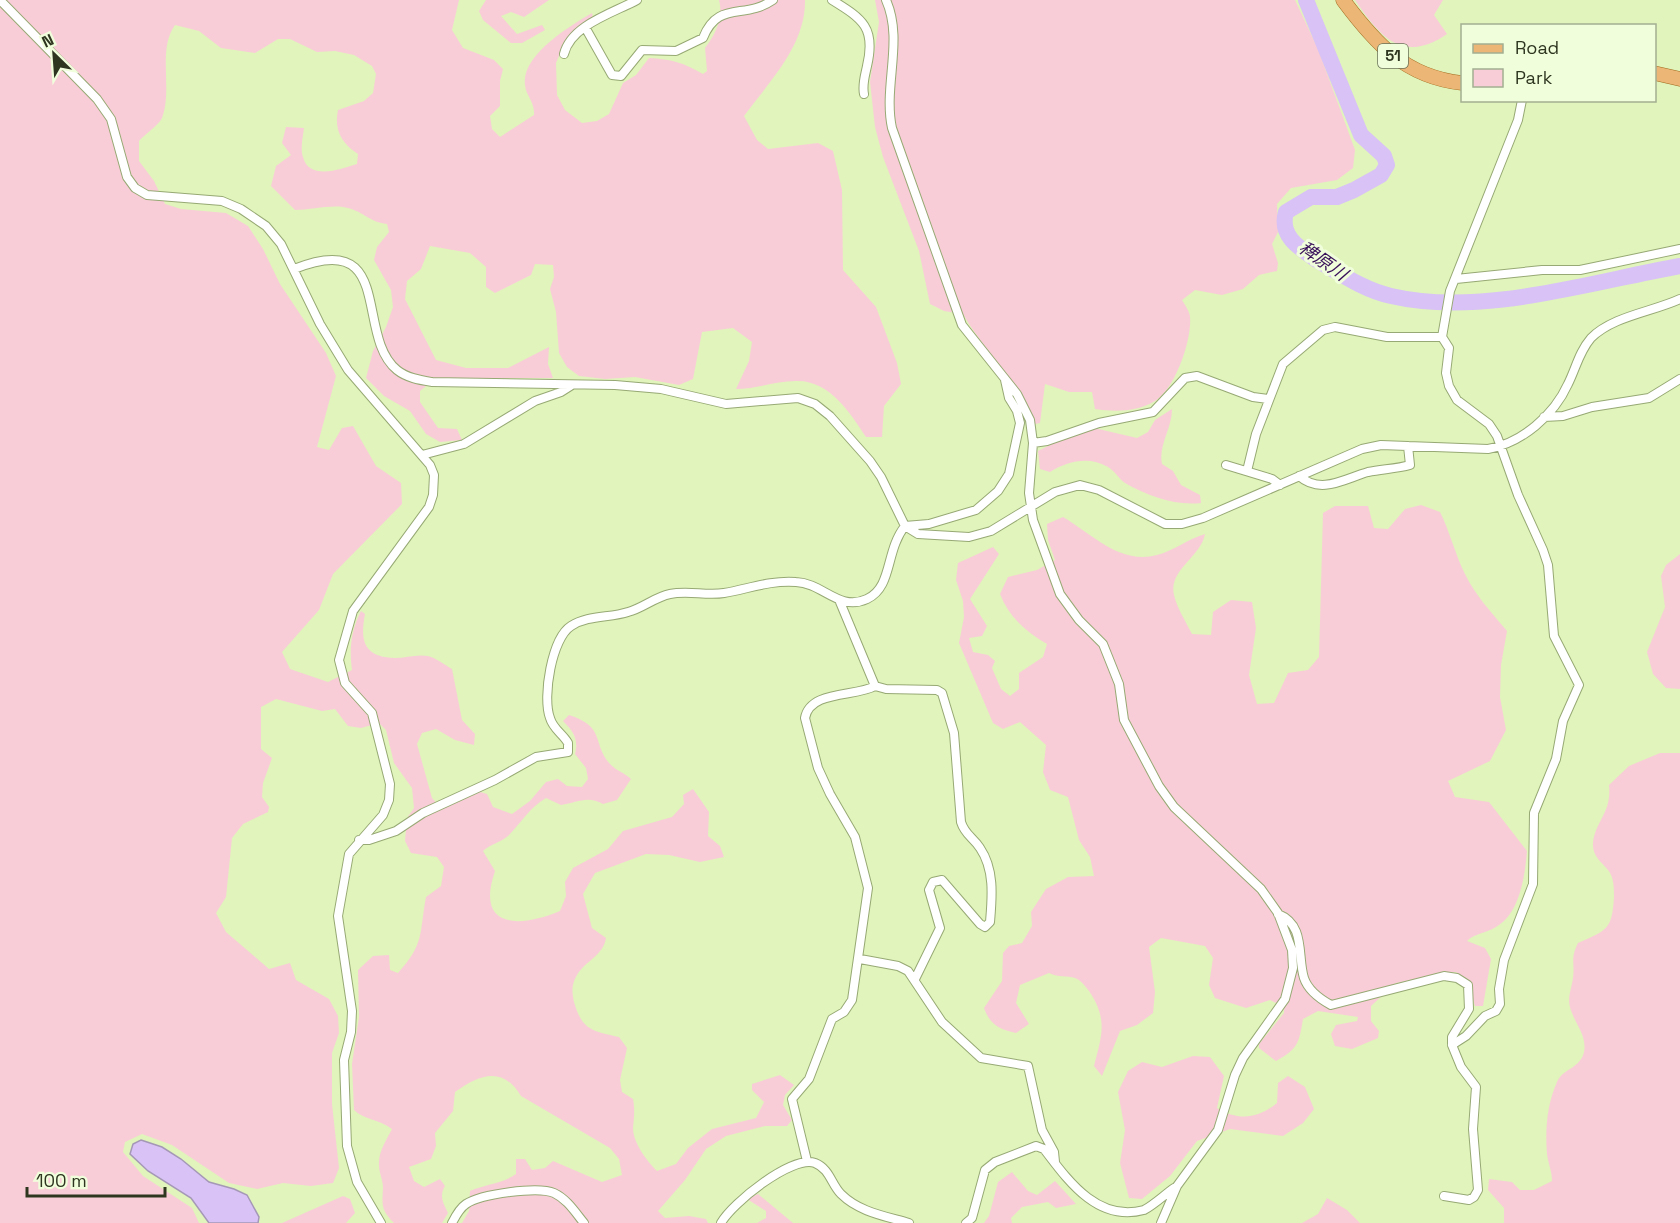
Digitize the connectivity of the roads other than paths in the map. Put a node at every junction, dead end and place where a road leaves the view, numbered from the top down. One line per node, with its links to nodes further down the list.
1 (0, 0): 15 (street)
2 (637, 0): 7 (street)
3 (773, 0): 7 (street)
4 (832, 0): 12 (street)
5 (886, 0): 19 (street)
6 (1343, 0): 11 (main road, 51)
7 (585, 27): 8 (street)
8 (564, 54)
9 (1656, 73): 10 (main road)
10 (1680, 79)
11 (1461, 83)
12 (864, 94)
13 (1522, 102): 16 (street)
14 (1680, 249): 16 (street)
15 (294, 269): 21 (street); 27 (street)
16 (1456, 279): 18 (street)
17 (1680, 298): 23 (street)
18 (1442, 337): 22 (street); 26 (street)
19 (1005, 379): 24 (street); 33 (street)
20 (1680, 379): 23 (street)
21 (573, 385): 27 (street); 33 (street)
22 (1268, 399): 24 (street); 29 (street)
23 (1544, 417): 26 (street)
24 (1033, 443): 32 (street)
25 (1408, 446): 26 (street); 30 (street); 30 (street)
26 (1505, 446): 40 (street)
27 (422, 455): 36 (street)
28 (1226, 465): 29 (street)
29 (1247, 471): 31 (street)
30 (1299, 476): 31 (street)
31 (1280, 485): 32 (street)
32 (1031, 507): 33 (street); 37 (street)
33 (905, 526): 34 (street)
34 (840, 602): 35 (street); 36 (street)
35 (875, 686): 38 (street); 39 (street)
36 (359, 840): 45 (street)
37 (1278, 913): 40 (street); 43 (street)
38 (860, 959): 39 (street); 41 (street)
39 (915, 979): 42 (street)
40 (1452, 1045): 44 (street)
41 (807, 1161): 48 (street); 49 (street)
42 (1055, 1162): 43 (street); 50 (street)
43 (1177, 1186): 51 (street)
44 (1444, 1196)
45 (381, 1223)
46 (452, 1223): 47 (street)
47 (584, 1223)
48 (722, 1223)
49 (909, 1223)
50 (966, 1223)
51 (1161, 1223)

